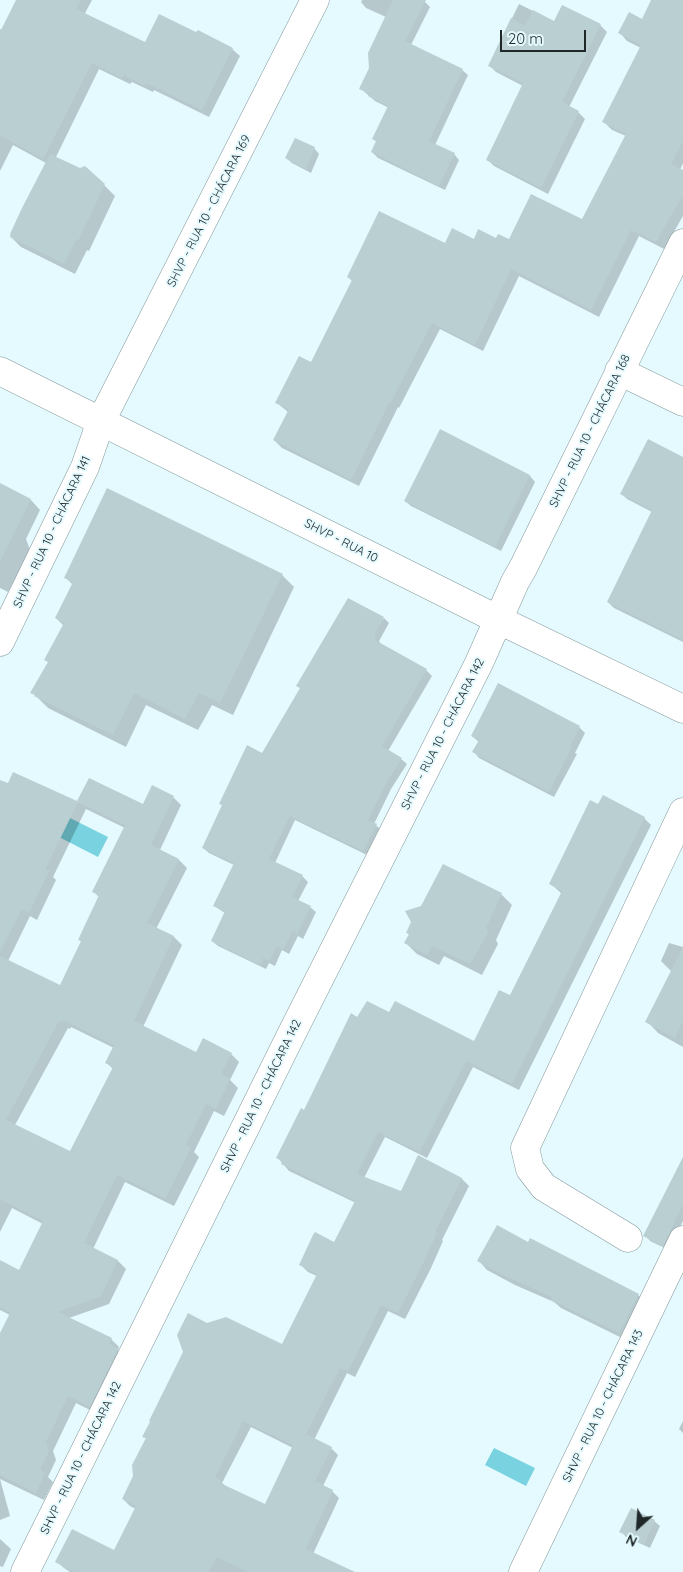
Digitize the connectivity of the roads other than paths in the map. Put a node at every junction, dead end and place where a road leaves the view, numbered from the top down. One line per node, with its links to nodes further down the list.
1 (315, 0): 6 (street, SHVP - RUA 10 - CHÁCARA 169)
2 (683, 243): 4 (street, SHVP - RUA 10 - CHÁCARA 168)
3 (0, 371): 6 (street, SHVP - RUA 10)
4 (619, 371): 5 (street); 7 (street, SHVP - RUA 10 - CHÁCARA 168)
5 (683, 402)
6 (101, 421): 7 (street, SHVP - RUA 10); 8 (street, SHVP - RUA 10 - CHÁCARA 141)
7 (499, 620): 9 (street, SHVP - RUA 10); 13 (street, SHVP - RUA 10 - CHÁCARA 142)
8 (0, 642)
9 (683, 709)
10 (683, 812): 11 (street)
11 (628, 1238)
12 (683, 1240): 14 (street, SHVP - RUA 10 - CHÁCARA 143)
13 (25, 1572)
14 (523, 1572)

